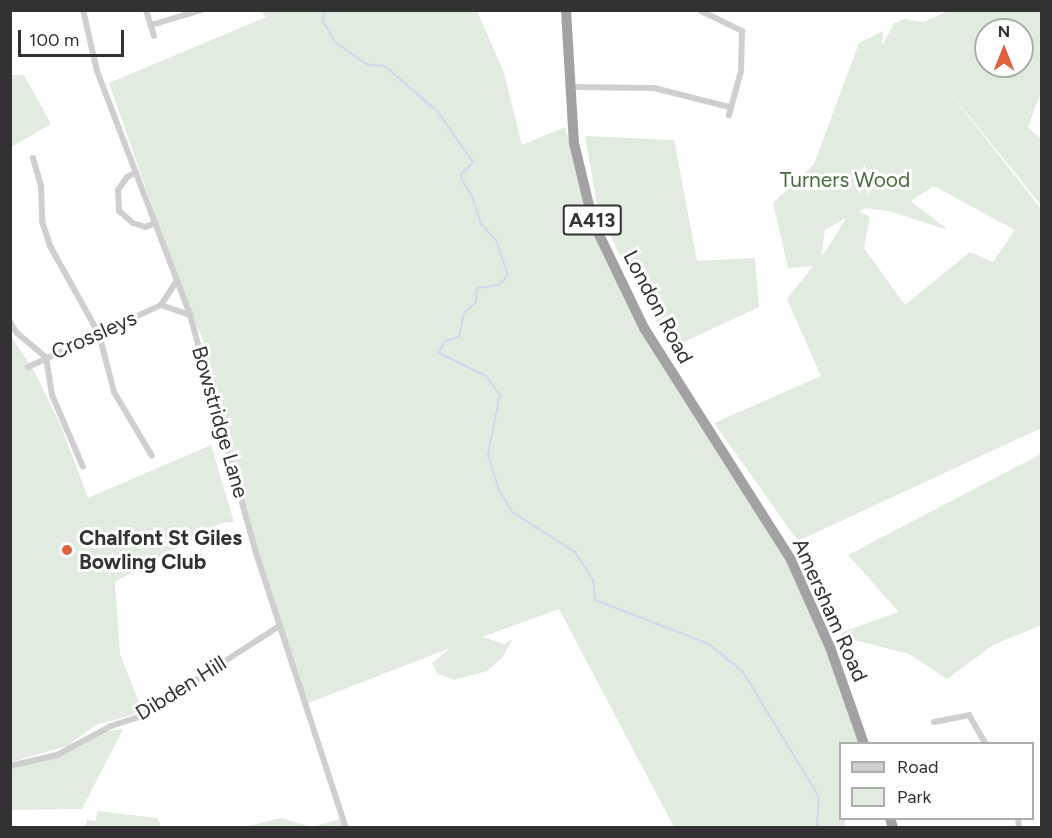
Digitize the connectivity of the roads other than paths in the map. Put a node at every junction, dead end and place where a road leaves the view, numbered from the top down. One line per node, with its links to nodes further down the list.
1 (83, 10): 10 (street, Bowstridge Lane)
2 (146, 10): 6 (street)
3 (201, 10): 6 (street)
4 (701, 11): 8 (street)
5 (570, 12): 8 (highway, London Road / A413)
6 (151, 25): 7 (street)
7 (154, 36)
8 (571, 87): 19 (highway, London Road / A413)
9 (33, 158): 16 (street)
10 (136, 172): 11 (street, Bowstridge Lane); 11 (street)
11 (155, 223): 12 (street, Bowstridge Lane)
12 (176, 282): 13 (street, Crossleys); 14 (street, Bowstridge Lane)
13 (160, 305): 14 (street, Crossleys); 16 (street, Crossleys)
14 (190, 315): 22 (street, Bowstridge Lane)
15 (10, 322): 17 (street)
16 (99, 334): 17 (street, Crossleys); 20 (street)
17 (46, 357): 18 (street, Crossleys); 21 (street)
18 (28, 366)
19 (692, 407): 24 (highway, Amersham Road / A413)
20 (152, 456)
21 (83, 467)
22 (279, 626): 26 (street, Dibden Hill); 27 (street, Bowstridge Lane)
23 (934, 722): 25 (street)
24 (863, 742)
25 (985, 742)
26 (10, 766)
27 (346, 828)

